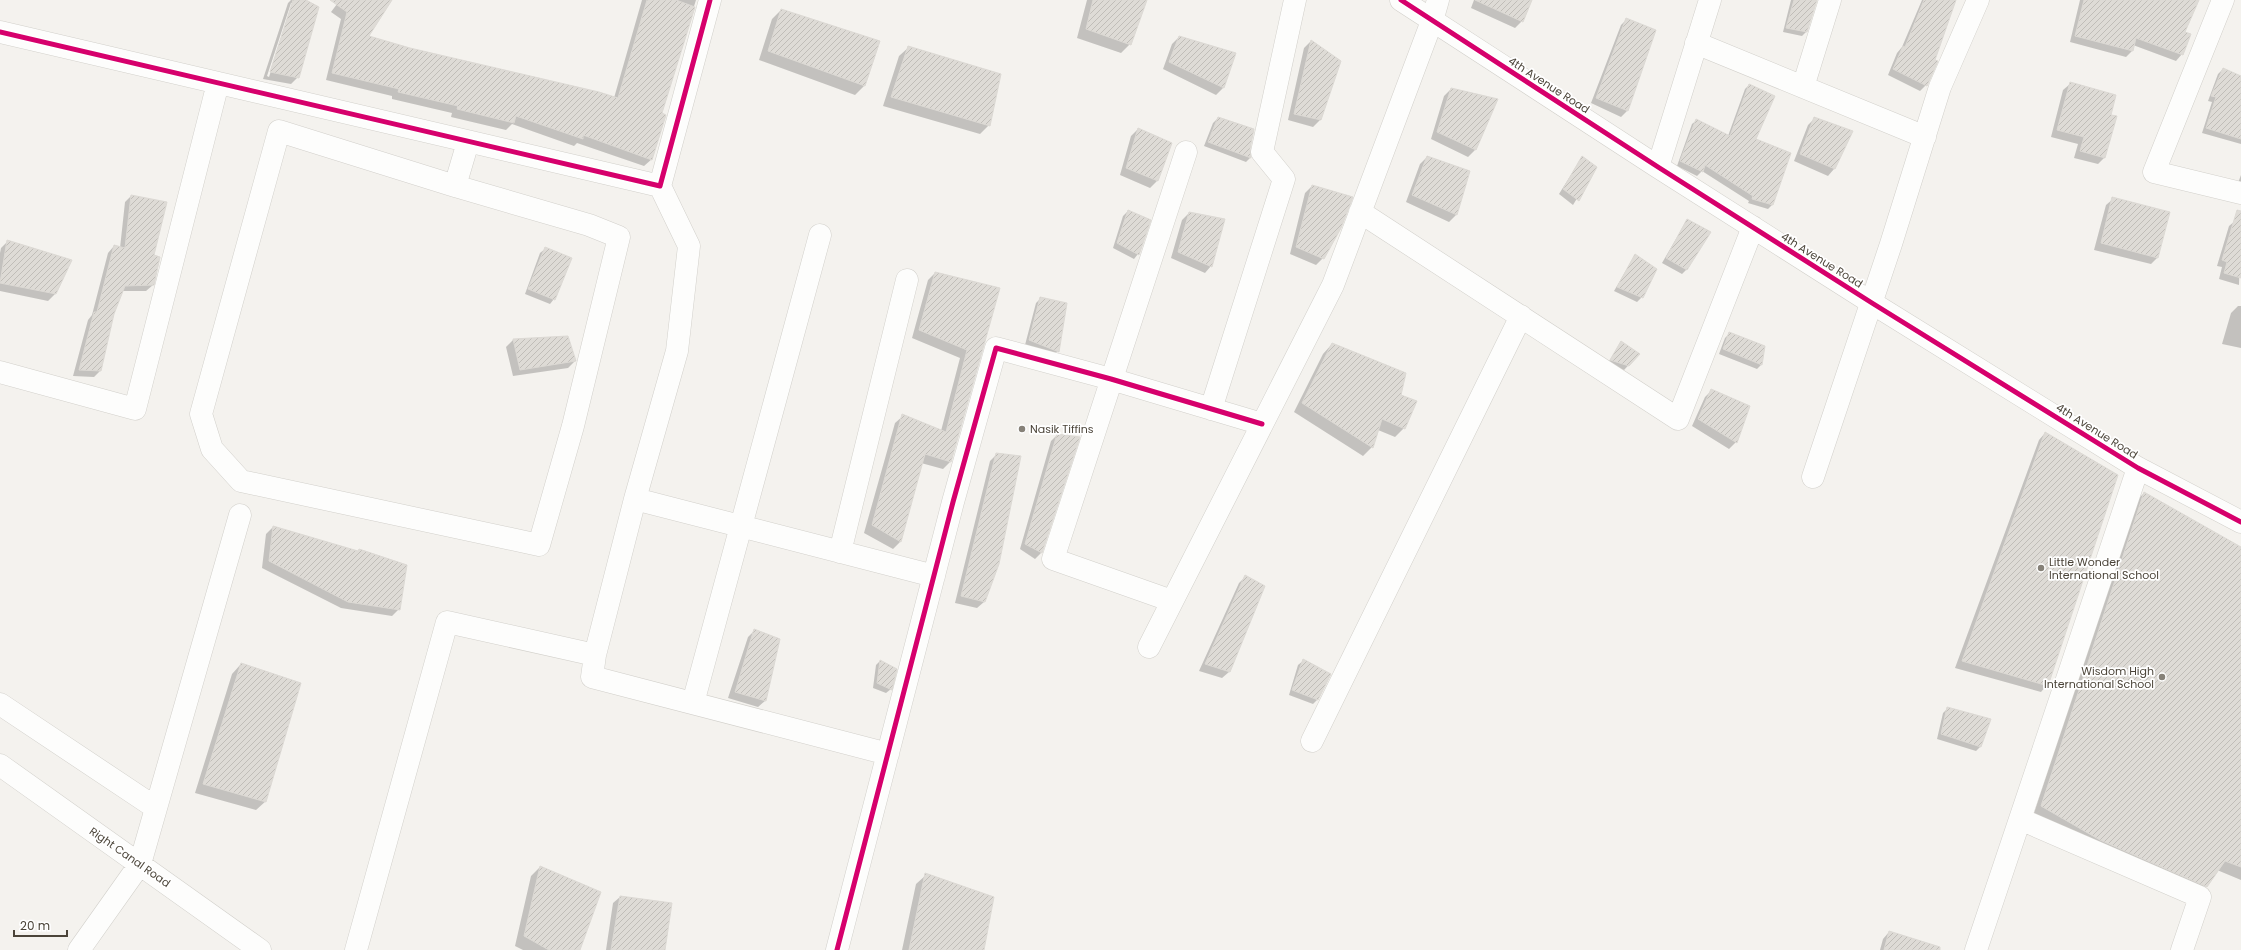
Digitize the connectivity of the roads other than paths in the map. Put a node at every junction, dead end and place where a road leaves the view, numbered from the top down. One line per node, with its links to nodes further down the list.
1 (710, 0): 19 (street)
2 (1294, 0): 29 (street)
3 (1401, 0): 9 (street, 4th Avenue Road)
4 (1438, 0): 9 (street)
5 (1710, 0): 11 (street)
6 (1830, 0): 13 (street)
7 (1978, 0): 14 (street)
8 (2223, 0): 20 (street)
9 (1432, 21): 17 (street, 4th Avenue Road); 21 (street)
10 (0, 32): 12 (street)
11 (1696, 43): 13 (street); 17 (street)
12 (218, 84): 15 (street); 27 (street)
13 (1803, 87): 14 (street)
14 (1925, 137): 25 (street)
15 (468, 142): 18 (street); 19 (street)
16 (1186, 152): 28 (street)
17 (1658, 167): 22 (street, 4th Avenue Road)
18 (454, 186): 18 (street)
19 (660, 186): 33 (street)
20 (2241, 194)
21 (1360, 212): 26 (street); 30 (street)
22 (1753, 227): 25 (street, 4th Avenue Road); 26 (street)
23 (820, 235): 36 (street)
24 (907, 280): 37 (street)
25 (1872, 303): 31 (street, 4th Avenue Road); 32 (street)
26 (1521, 316): 44 (street)
27 (0, 372)
28 (1111, 379): 29 (street); 38 (street); 39 (street)
29 (1211, 409): 30 (street)
30 (1262, 424): 39 (street)
31 (2138, 468): 35 (street, 4th Avenue Road); 48 (street)
32 (1813, 476)
33 (635, 499): 36 (street); 41 (street)
34 (240, 515): 47 (street)
35 (2241, 522)
36 (741, 526): 37 (street); 42 (street)
37 (840, 552): 38 (street)
38 (934, 576): 45 (street)
39 (1172, 601): 40 (street)
40 (1149, 646)
41 (594, 655): 42 (street); 52 (street)
42 (692, 703): 45 (street)
43 (0, 704): 47 (street)
44 (1312, 740)
45 (888, 754): 53 (street)
46 (0, 765): 49 (street, Right Canal Road)
47 (156, 808): 49 (street)
48 (2020, 818): 54 (street); 55 (street)
49 (140, 864): 50 (street); 51 (street, Right Canal Road)
50 (79, 950)
51 (260, 950)
52 (356, 950)
53 (837, 950)
54 (1976, 950)
55 (2182, 950)

